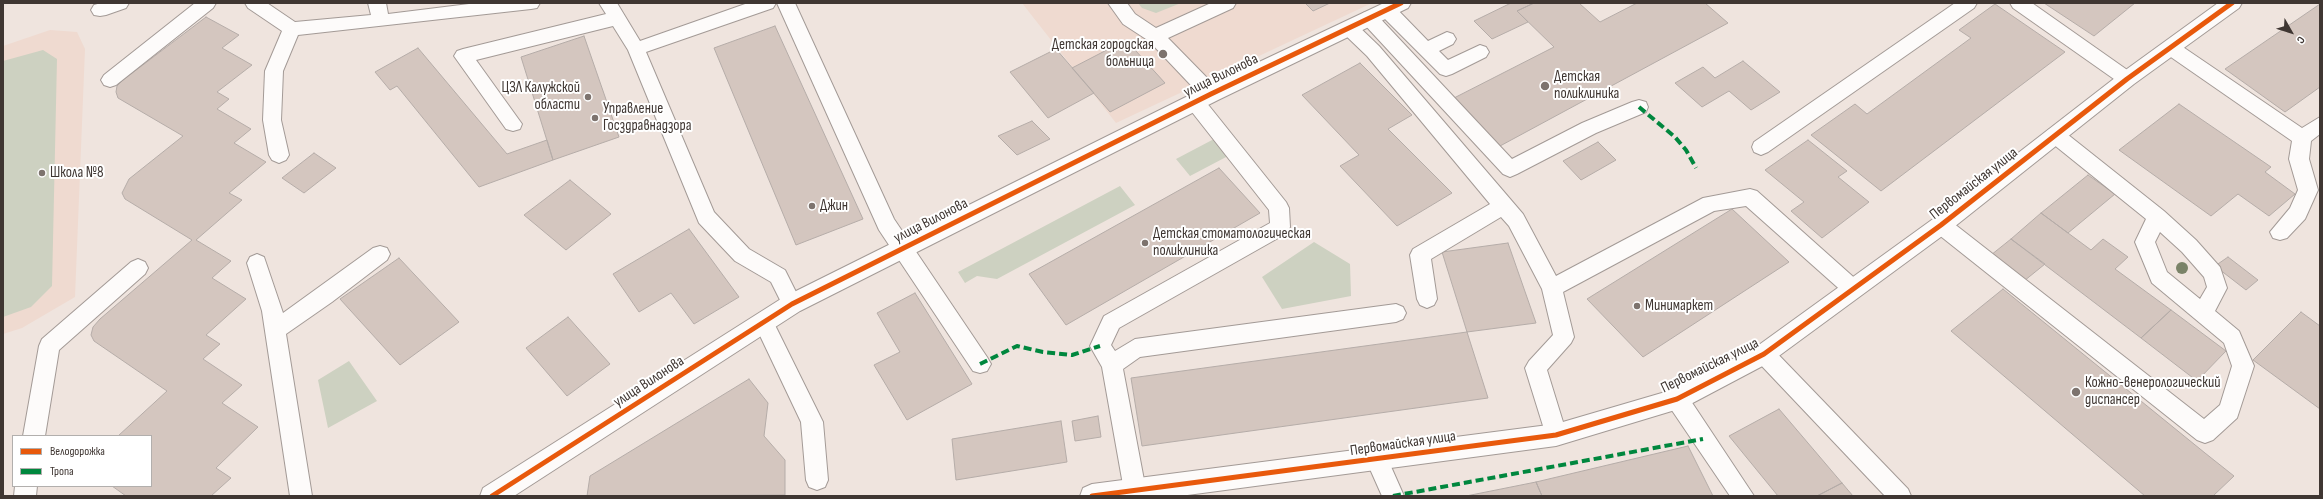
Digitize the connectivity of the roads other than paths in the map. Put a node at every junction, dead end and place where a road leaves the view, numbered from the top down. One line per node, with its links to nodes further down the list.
1 (120, 3): 13 (lane)
2 (207, 3): 26 (lane)
3 (254, 3): 18 (lane)
4 (377, 3): 16 (lane)
5 (531, 3): 16 (lane)
6 (767, 3): 22 (lane)
7 (786, 3): 39 (lane)
8 (1117, 3): 19 (lane)
9 (1227, 3): 19 (lane)
10 (1968, 3): 33 (lane)
11 (2019, 3): 25 (lane)
12 (2232, 3): 21 (street, Первомайская улица)
13 (100, 10)
14 (612, 10): 22 (lane); 29 (lane)
15 (1386, 10): 17 (street, улица Вилонова); 23 (lane); 28 (lane)
16 (382, 21): 18 (lane)
17 (1349, 28): 27 (street, улица Вилонова); 35 (lane)
18 (292, 29): 34 (lane)
19 (1155, 36): 27 (lane)
20 (1446, 40): 23 (lane)
21 (2170, 48): 25 (street, Первомайская улица); 32 (lane)
22 (636, 49): 46 (lane)
23 (1426, 50): 24 (lane)
24 (1480, 52)
25 (2127, 79): 31 (street, Первомайская улица)
26 (110, 80)
27 (1203, 98): 39 (street, улица Вилонова); 53 (lane)
28 (1639, 106)
29 (512, 124)
30 (2320, 124): 32 (lane)
31 (2055, 135): 36 (lane); 37 (street, Первомайская улица)
32 (2302, 138): 38 (lane)
33 (1761, 147)
34 (279, 155)
35 (1503, 206): 43 (lane); 45 (lane)
36 (2157, 217): 47 (lane); 47 (lane)
37 (1941, 225): 44 (street, Первомайская улица); 47 (lane)
38 (2280, 232)
39 (903, 249): 46 (street, улица Вилонова); 52 (lane)
40 (380, 254): 50 (lane)
41 (258, 263): 50 (lane)
42 (138, 268): 55 (lane)
43 (1552, 288): 44 (lane); 56 (lane)
44 (1852, 288): 51 (street, Первомайская улица)
45 (1426, 299)
46 (792, 304): 49 (street, улица Вилонова)
47 (2204, 311)
48 (1396, 313): 53 (lane)
49 (764, 323): 58 (lane); 61 (street, улица Вилонова)
50 (274, 330): 60 (lane)
51 (1764, 354): 54 (street, Первомайская улица); 65 (lane)
52 (980, 364)
53 (1112, 365): 59 (lane)
54 (1677, 399): 56 (street, Первомайская улица); 64 (lane)
55 (34, 435)
56 (1556, 435): 57 (street, Первомайская улица)
57 (1378, 460): 59 (street, Первомайская улица); 63 (lane)
58 (817, 480)
59 (1136, 493): 62 (street, Первомайская улица)
60 (301, 496)
61 (492, 496)
62 (1092, 496)
63 (1393, 496)
64 (1743, 496)
65 (1900, 496)

